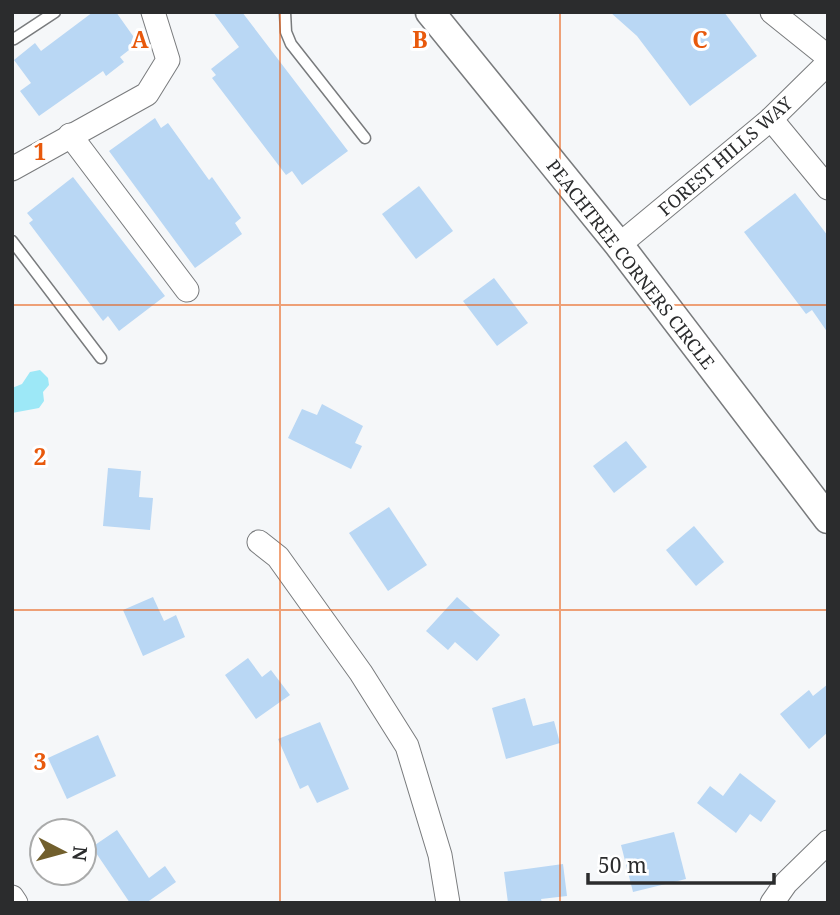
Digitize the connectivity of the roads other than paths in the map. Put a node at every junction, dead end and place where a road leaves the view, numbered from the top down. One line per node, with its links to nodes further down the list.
1 (55, 12): 6 (lane)
2 (153, 12): 10 (street)
3 (285, 12): 11 (lane)
4 (430, 12): 15 (street, PEACHTREE CORNERS CIRCLE)
5 (772, 12): 7 (street)
6 (12, 37)
7 (828, 57)
8 (828, 63): 9 (street, FOREST HILLS WAY)
9 (771, 119): 13 (street); 15 (street, FOREST HILLS WAY)
10 (70, 135): 12 (street); 16 (street)
11 (365, 138)
12 (12, 169)
13 (828, 188)
14 (12, 241): 17 (lane)
15 (619, 245): 18 (street, PEACHTREE CORNERS CIRCLE)
16 (187, 290)
17 (101, 358)
18 (828, 519)
19 (258, 542): 23 (street)
20 (828, 842): 24 (street)
21 (12, 897): 22 (street)
22 (16, 903)
23 (448, 903)
24 (772, 903)

